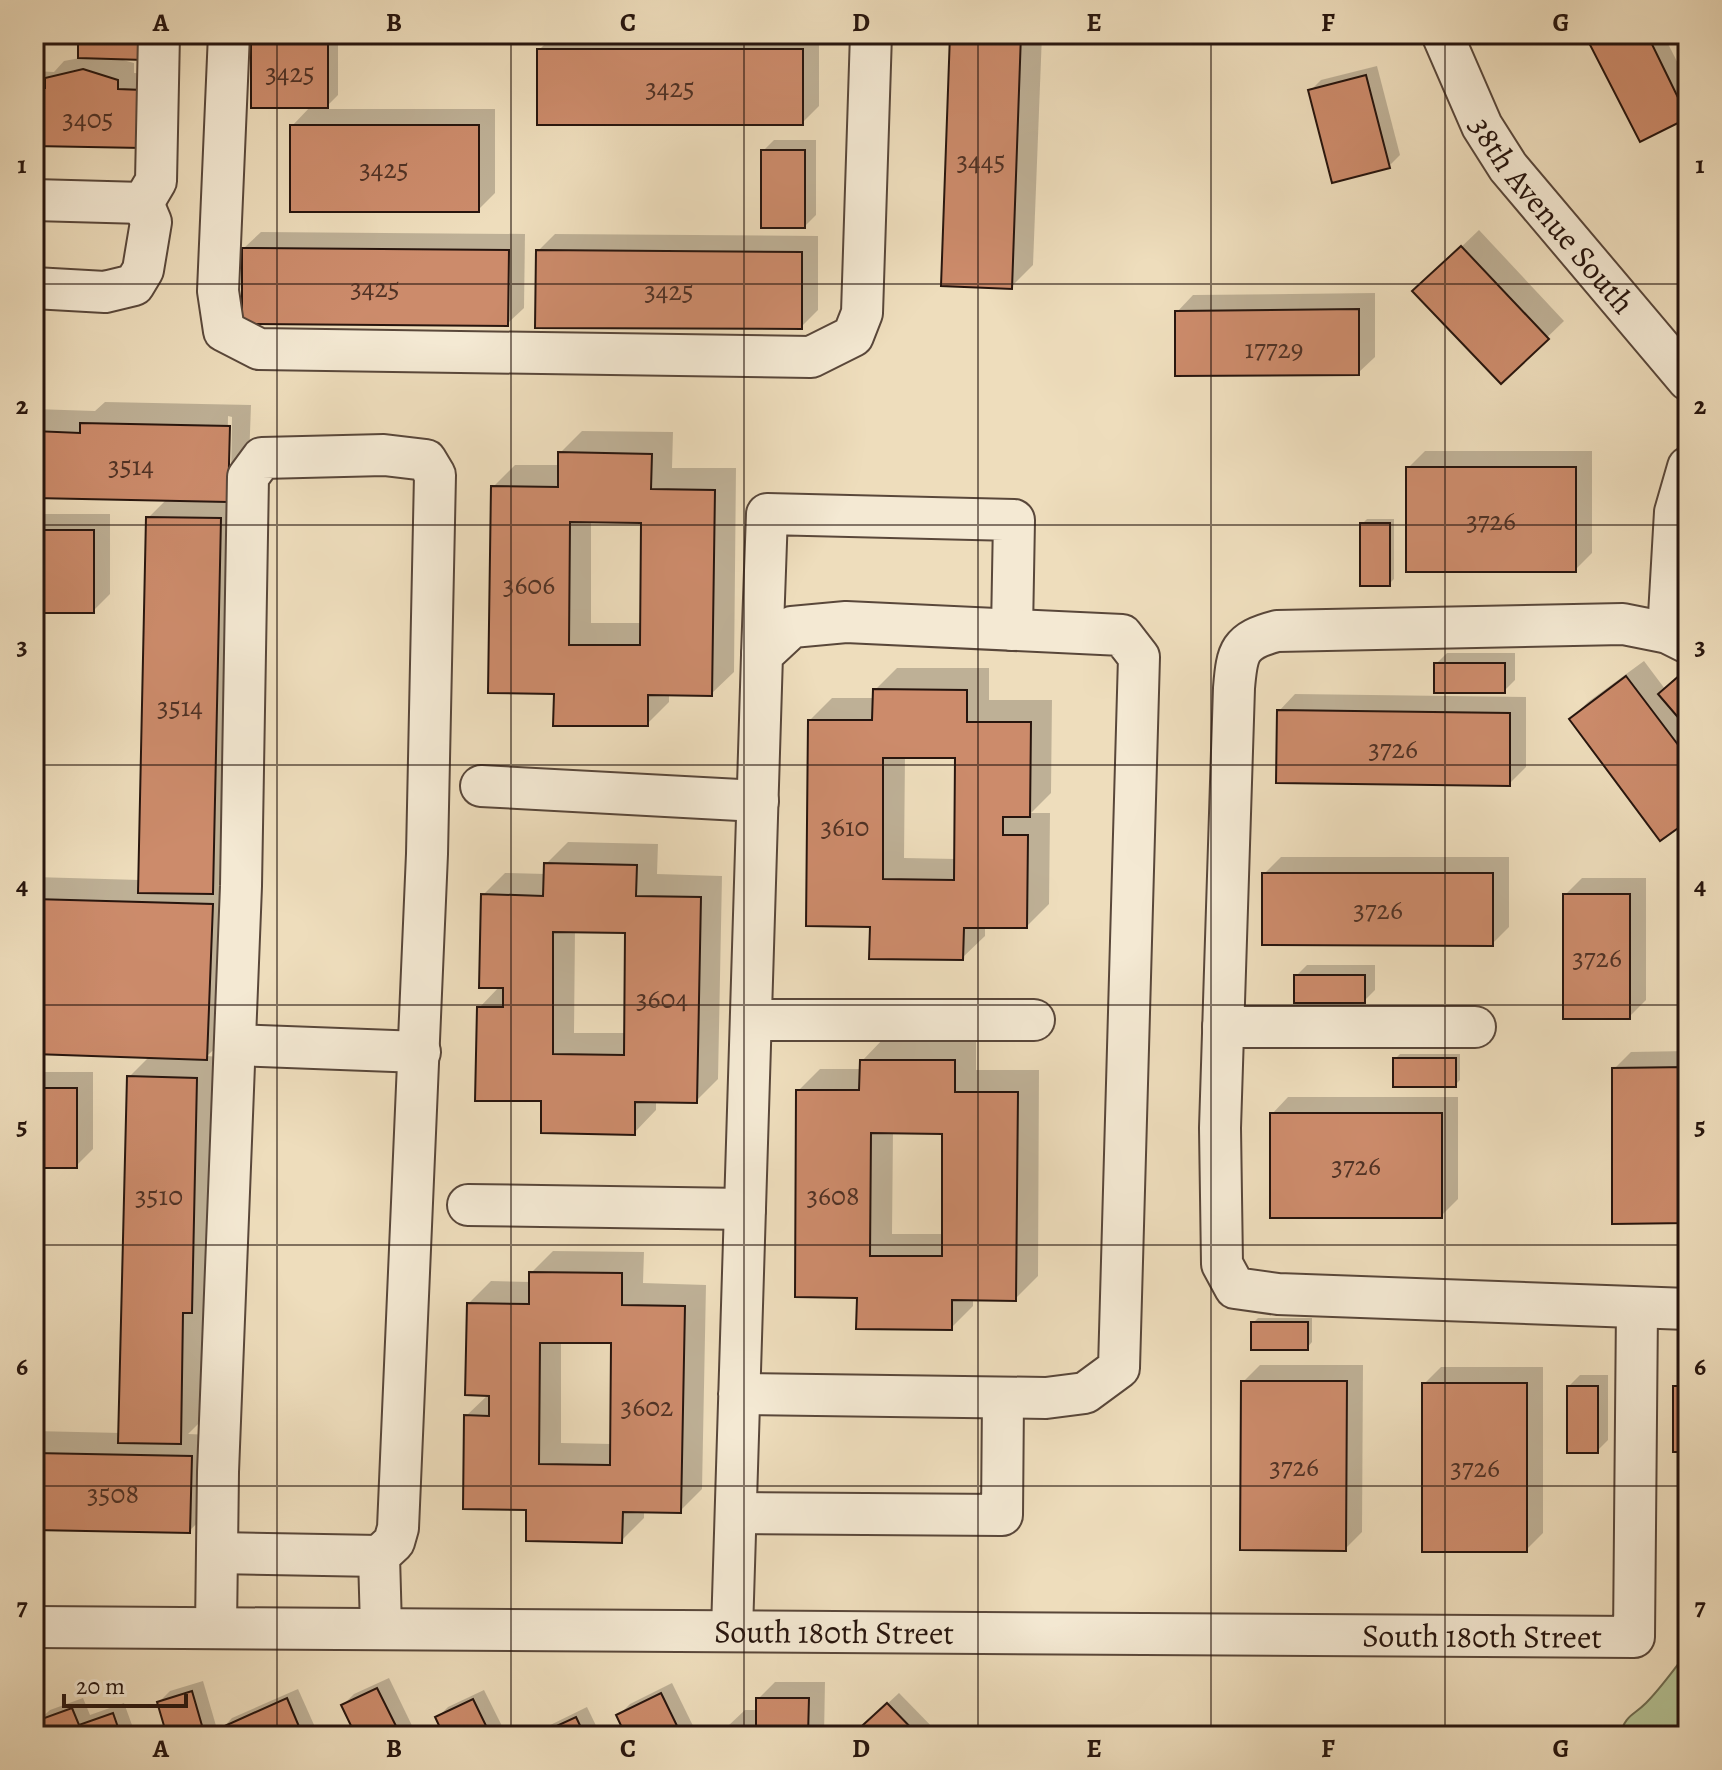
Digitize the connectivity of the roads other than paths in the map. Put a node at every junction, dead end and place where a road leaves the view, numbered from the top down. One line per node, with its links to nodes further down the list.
1 (159, 34): 6 (street)
2 (229, 34): 3 (street)
3 (871, 34)
4 (1442, 34): 8 (street, 38th Avenue South)
5 (34, 200): 6 (street)
6 (143, 203): 7 (street)
7 (34, 288)
8 (1688, 380)
9 (1688, 467): 11 (street)
10 (1012, 630): 12 (street); 12 (street); 26 (street)
11 (1678, 638): 17 (street)
12 (762, 655): 14 (street)
13 (481, 786): 14 (street)
14 (758, 801): 15 (street)
15 (751, 1020): 16 (street); 22 (street)
16 (1034, 1020)
17 (1223, 1027): 18 (street); 23 (street)
18 (1475, 1027)
19 (235, 1045): 20 (street); 20 (street); 28 (street)
20 (420, 1052): 29 (street)
21 (468, 1205): 22 (street)
22 (745, 1209): 25 (street)
23 (1637, 1308): 24 (street); 33 (street, South 180th Street)
24 (1688, 1309)
25 (739, 1394): 26 (street); 27 (street)
26 (1003, 1398): 27 (street)
27 (736, 1513): 33 (street)
28 (217, 1553): 29 (street); 31 (street)
29 (379, 1556): 32 (street)
30 (34, 1627): 31 (street, South 180th Street)
31 (216, 1628): 32 (street, South 180th Street)
32 (381, 1628): 33 (street, South 180th Street)
33 (732, 1631)

